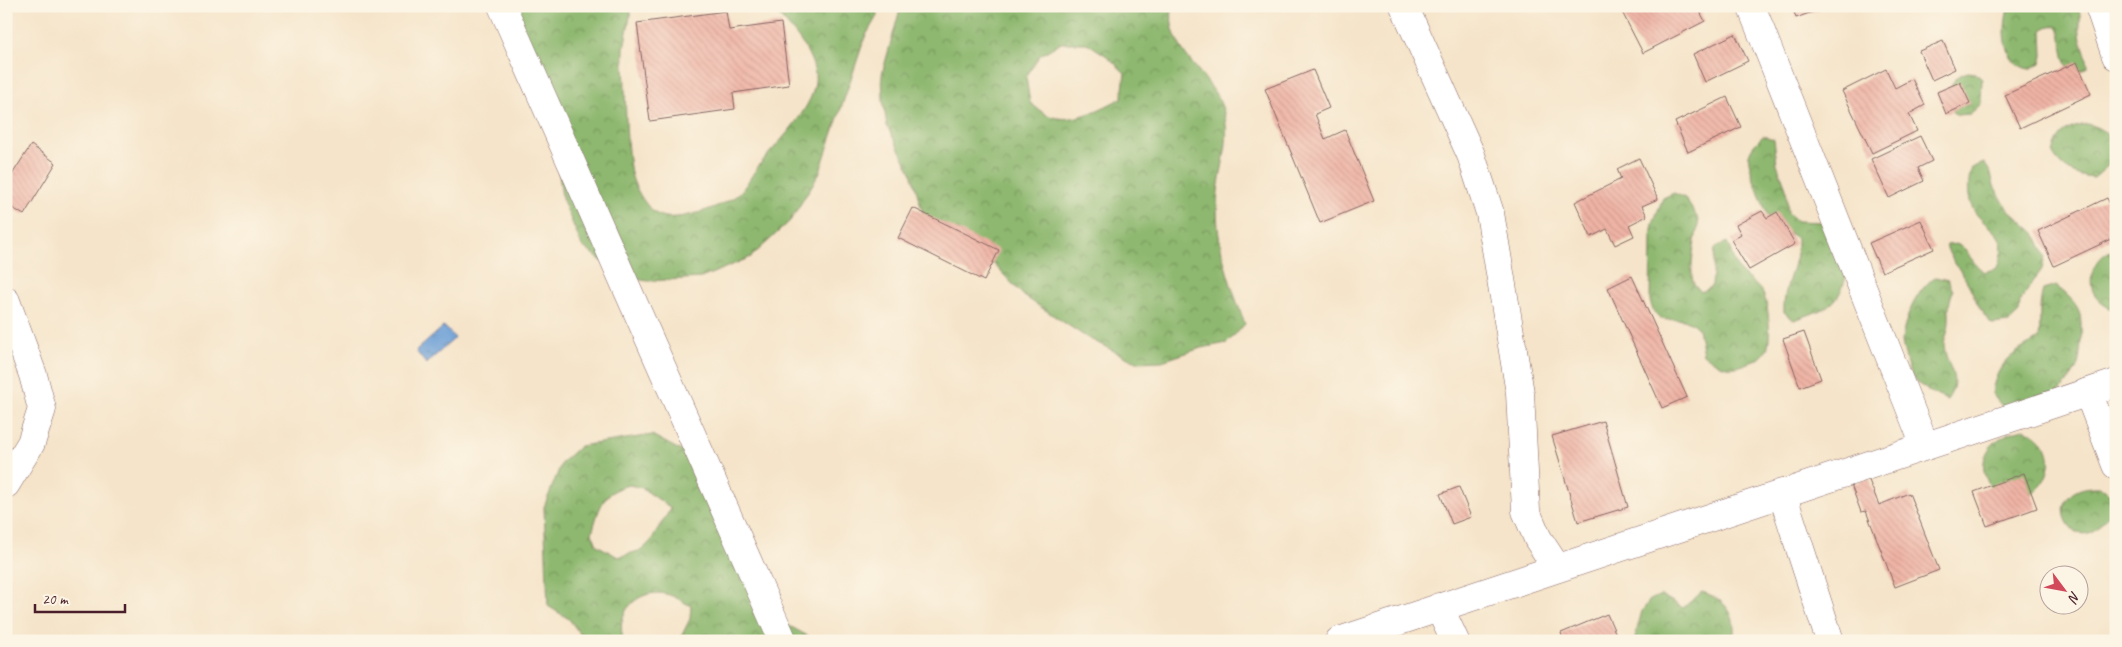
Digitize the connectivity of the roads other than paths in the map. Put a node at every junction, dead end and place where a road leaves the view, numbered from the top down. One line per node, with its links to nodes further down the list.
1 (502, 6): 15 (street)
2 (1404, 6): 13 (street)
3 (1751, 6): 9 (street)
4 (2099, 6): 5 (street)
5 (2116, 56)
6 (6, 301): 11 (street)
7 (2116, 383): 8 (street)
8 (2088, 392): 9 (street); 10 (street)
9 (1925, 446): 12 (street)
10 (2116, 465)
11 (6, 484)
12 (1782, 494): 13 (street); 18 (street)
13 (1557, 568): 14 (street)
14 (1439, 607): 16 (street); 17 (street)
15 (783, 641)
16 (1339, 641)
17 (1455, 641)
18 (1830, 641)

